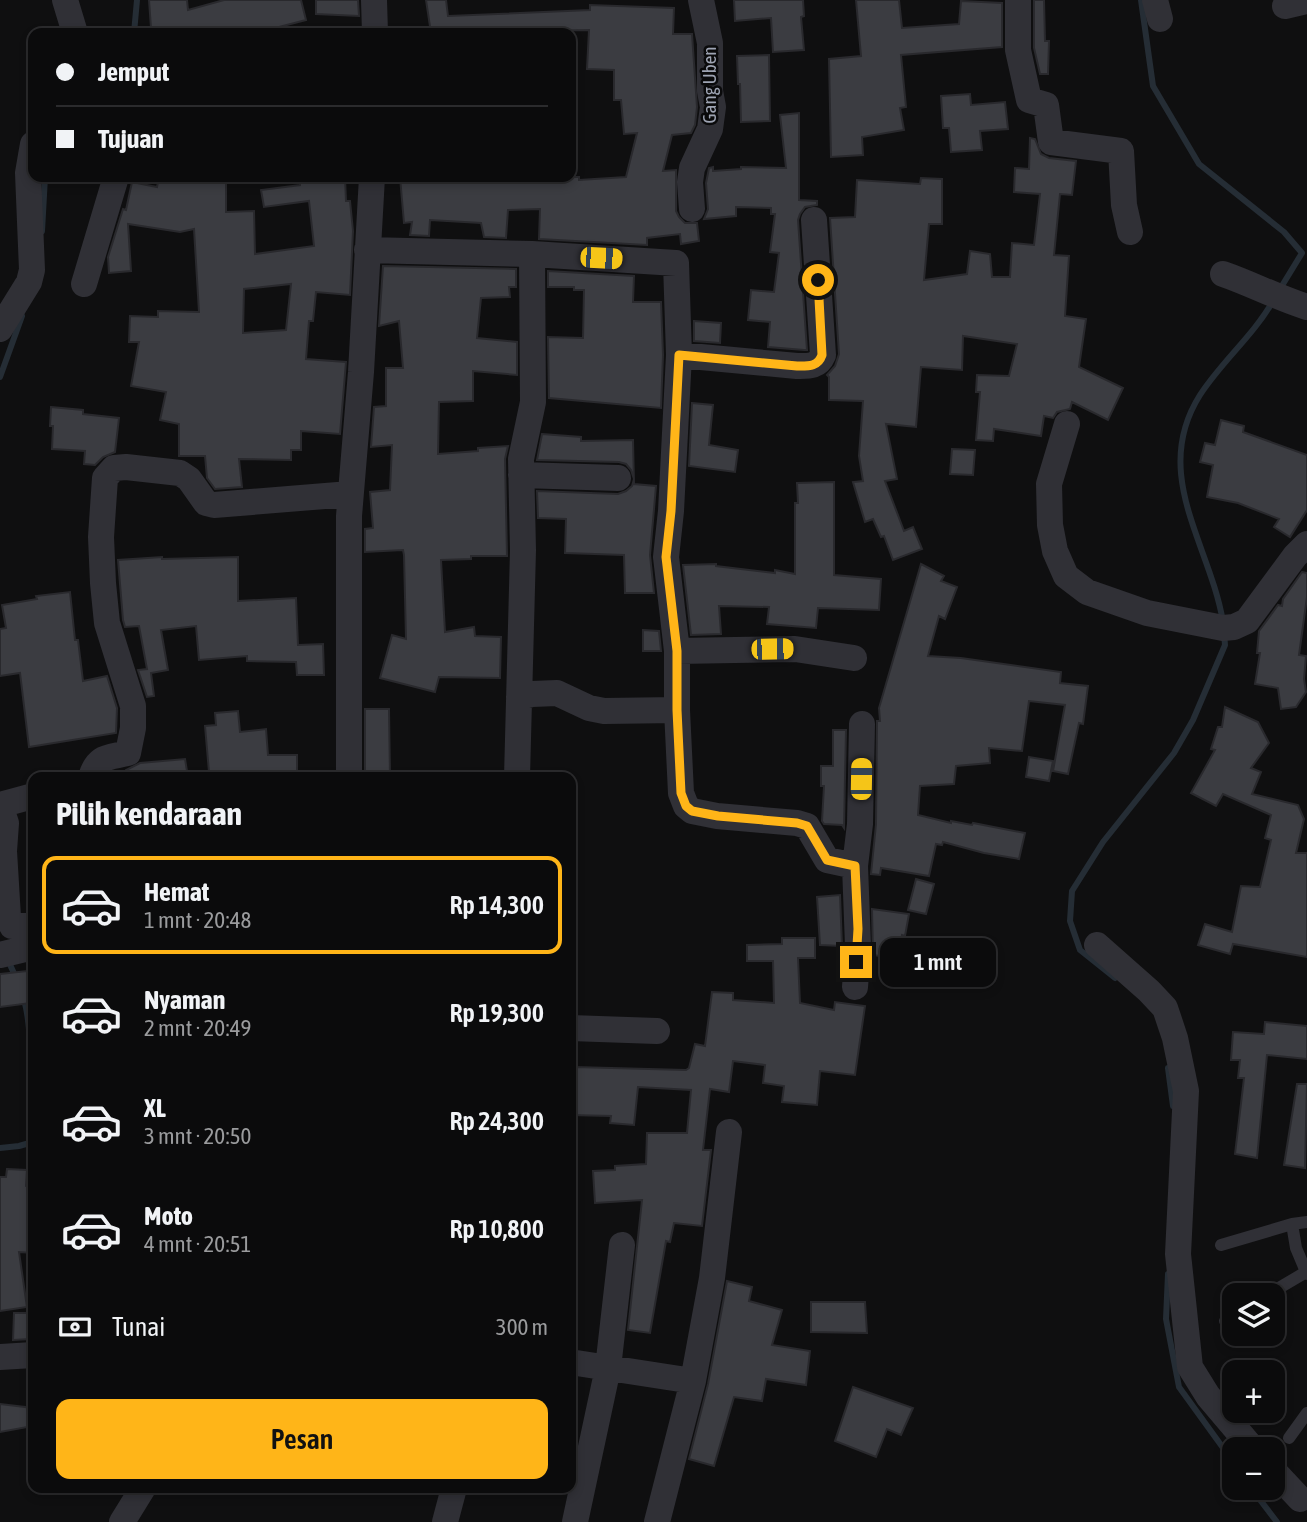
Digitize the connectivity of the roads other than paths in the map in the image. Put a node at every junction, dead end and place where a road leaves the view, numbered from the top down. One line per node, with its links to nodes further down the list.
1 (65, 0): 5 (street)
2 (374, 0): 6 (street)
3 (701, 0): 10 (street, Gang Uben)
4 (1018, 0): 12 (street)
5 (73, 28)
6 (375, 28)
7 (28, 182): 18 (street)
8 (115, 182): 16 (street)
9 (372, 182): 13 (street)
10 (692, 209)
11 (814, 220): 19 (street)
12 (1130, 233)
13 (367, 250): 14 (street); 23 (street)
14 (532, 254): 19 (street); 21 (street)
15 (1223, 274): 17 (street)
16 (84, 284)
17 (1307, 306)
18 (0, 329)
19 (679, 355): 25 (street)
20 (1067, 424): 24 (street)
21 (521, 475): 22 (street); 27 (street)
22 (618, 478)
23 (350, 494): 30 (street); 32 (street)
24 (1307, 544)
25 (677, 651): 26 (street); 28 (street)
26 (854, 658)
27 (519, 697): 28 (street); 33 (street)
28 (677, 710): 35 (street)
29 (862, 724): 35 (street)
30 (129, 765): 31 (street)
31 (93, 772)
32 (349, 772)
33 (517, 772)
34 (28, 797): 36 (street)
35 (855, 866): 40 (street)
36 (28, 940)
37 (1097, 944): 56 (street)
38 (28, 947): 39 (street)
39 (0, 955)
40 (855, 987)
41 (576, 1028): 42 (street)
42 (657, 1031)
43 (729, 1132): 54 (street)
44 (1307, 1222): 45 (lane)
45 (1292, 1224): 47 (lane); 48 (lane)
46 (622, 1245): 53 (street)
47 (1221, 1245)
48 (1306, 1273): 49 (lane)
49 (1285, 1285)
50 (28, 1355): 51 (street)
51 (0, 1357)
52 (576, 1363): 53 (street)
53 (608, 1367): 54 (street); 64 (street)
54 (693, 1381): 65 (street)
55 (1307, 1413): 57 (lane)
56 (1243, 1437)
57 (1289, 1438)
58 (1285, 1481): 61 (street)
59 (140, 1493): 62 (street)
60 (453, 1493): 63 (street)
61 (1305, 1499)
62 (122, 1522)
63 (445, 1522)
64 (575, 1522)
65 (657, 1522)

